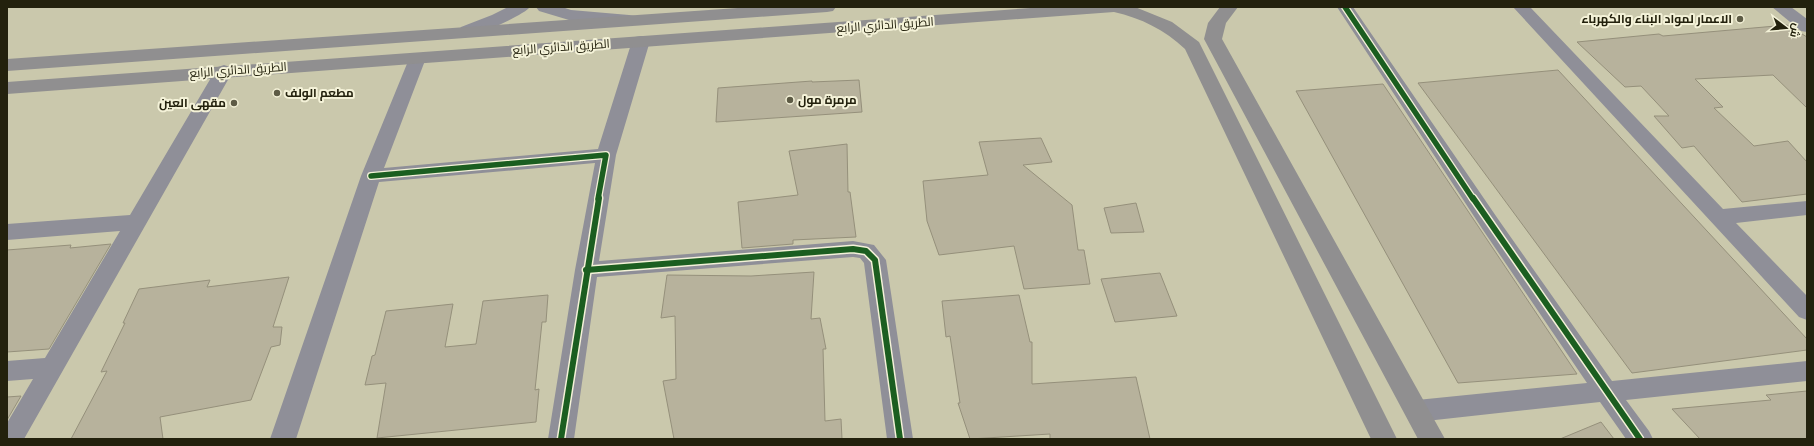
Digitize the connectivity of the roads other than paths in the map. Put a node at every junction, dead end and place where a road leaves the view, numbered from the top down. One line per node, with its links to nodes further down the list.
1 (521, 7): 12 (street)
2 (545, 7): 10 (street)
3 (827, 7): 10 (main road, الطريق الدائري الرابع)
4 (1113, 7): 5 (main road, الطريق الدائري الرابع); 15 (main road, الطريق الدائري الرابع); 38 (main road)
5 (1116, 7)
6 (1229, 7): 33 (main road)
7 (1345, 7): 32 (street)
8 (1521, 7): 24 (street)
9 (1780, 7): 11 (street)
10 (632, 20): 12 (main road, الطريق الدائري الرابع)
11 (1807, 27)
12 (467, 31): 13 (main road, الطريق الدائري الرابع)
13 (441, 33): 14 (main road, الطريق الدائري الرابع); 16 (main road)
14 (352, 40): 17 (main road); 18 (main road, الطريق الدائري الرابع)
15 (641, 40): 16 (main road, الطريق الدائري الرابع); 21 (street)
16 (426, 57): 17 (main road, الطريق الدائري الرابع); 22 (street)
17 (341, 63): 19 (main road, الطريق الدائري الرابع)
18 (7, 65)
19 (224, 71): 20 (main road, الطريق الدائري الرابع); 25 (street)
20 (7, 88)
21 (606, 155): 22 (street); 27 (street)
22 (371, 176): 35 (street)
23 (1807, 208): 24 (street)
24 (1718, 217): 28 (street)
25 (136, 222): 26 (street); 29 (street)
26 (7, 232)
27 (586, 270): 36 (street); 37 (street)
28 (1807, 311)
29 (53, 367): 31 (street); 34 (street)
30 (1807, 371): 32 (street)
31 (7, 372)
32 (1606, 392): 33 (street); 40 (street)
33 (1417, 411): 39 (main road)
34 (11, 439)
35 (283, 439)
36 (561, 439)
37 (900, 439)
38 (1384, 439)
39 (1432, 439)
40 (1640, 439)

